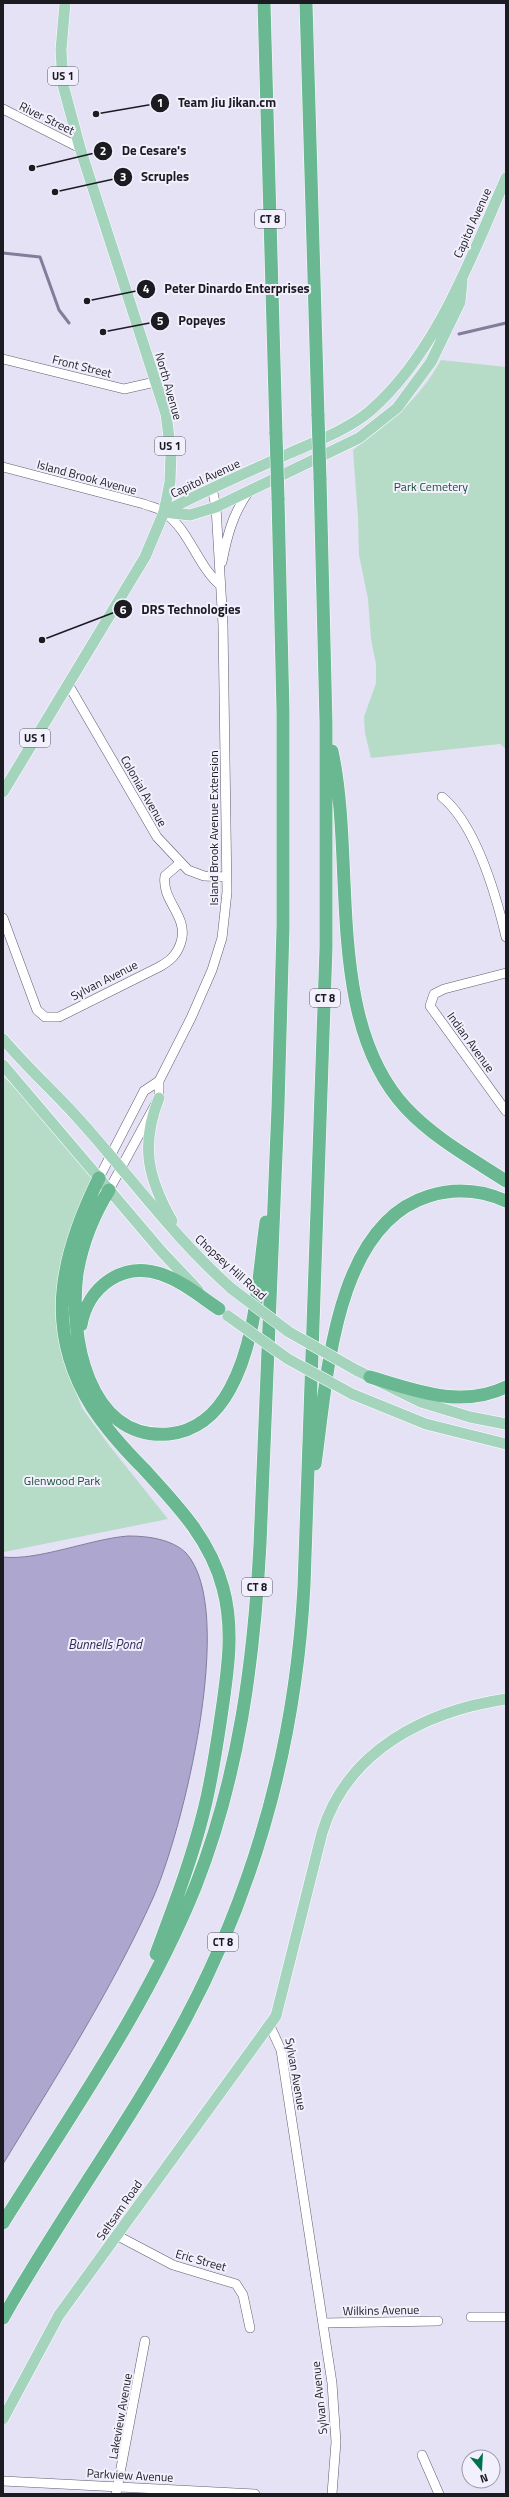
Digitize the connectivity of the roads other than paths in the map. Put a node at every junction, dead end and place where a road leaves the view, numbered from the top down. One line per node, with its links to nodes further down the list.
1 (65, 3): 5 (main road, North Avenue / US 1)
2 (264, 3): 30 (highway, CT 8, bridge)
3 (306, 3): 17 (highway, CT 8, bridge)
4 (3, 109): 5 (street, River Street)
5 (80, 148): 9 (main road, North Avenue / US 1)
6 (506, 178): 7 (main road, Capitol Avenue)
7 (462, 278): 11 (main road, Capitol Avenue); 12 (main road, Capitol Avenue)
8 (3, 359): 9 (street, Front Street)
9 (155, 382): 14 (main road, North Avenue / US 1)
10 (3, 467): 14 (street, Island Brook Avenue)
11 (212, 488): 13 (street, Island Brook Avenue Extension); 14 (main road, Capitol Avenue)
12 (250, 490): 13 (main road, Capitol Avenue); 15 (street, Island Brook Avenue Extension)
13 (216, 507): 14 (main road, Capitol Avenue); 15 (street, Island Brook Avenue Extension)
14 (164, 512): 15 (street); 16 (main road, North Avenue / US 1)
15 (220, 586): 21 (street, Island Brook Avenue Extension)
16 (68, 684): 18 (main road, North Avenue / US 1); 20 (street, Colonial Avenue)
17 (326, 724): 34 (highway); 44 (highway, CT 8)
18 (3, 792)
19 (442, 797): 23 (street)
20 (180, 864): 21 (street, Colonial Avenue); 22 (street, Sylvan Avenue)
21 (227, 877): 27 (street, Island Brook Avenue Extension)
22 (3, 918)
23 (506, 937)
24 (506, 973): 29 (street, Indian Avenue)
25 (3, 1039): 31 (main road, Chopsey Hill Road)
26 (3, 1065): 33 (main road)
27 (158, 1081): 28 (street); 31 (street, Island Brook Avenue Extension)
28 (159, 1098): 32 (street); 37 (main road)
29 (506, 1111)
30 (277, 1143): 39 (highway); 46 (highway, CT 8)
31 (110, 1156): 32 (main road, Chopsey Hill Road); 33 (street, Island Brook Avenue Extension)
32 (122, 1170): 35 (street); 37 (main road, Chopsey Hill Road)
33 (99, 1178): 35 (main road); 46 (highway)
34 (506, 1181)
35 (110, 1190): 38 (main road); 39 (highway)
36 (506, 1201): 44 (highway)
37 (183, 1241): 40 (main road, Chopsey Hill Road, bridge)
38 (224, 1312): 39 (highway); 43 (main road, bridge)
39 (82, 1356)
40 (370, 1377): 41 (highway); 42 (main road, Chopsey Hill Road)
41 (506, 1387)
42 (506, 1424)
43 (506, 1444)
44 (307, 1518): 52 (highway, CT 8)
45 (506, 1699): 47 (main road)
46 (135, 2009): 48 (highway, CT 8)
47 (270, 2026): 49 (main road, Seltsam Road); 54 (street, Sylvan Avenue)
48 (3, 2223)
49 (118, 2236): 55 (street, Eric Street); 57 (main road, Seltsam Road)
50 (471, 2317): 51 (street)
51 (506, 2317)
52 (3, 2318)
53 (438, 2321): 54 (street, Wilkins Avenue)
54 (323, 2322): 62 (street, Sylvan Avenue)
55 (250, 2328)
56 (146, 2341): 60 (street, Lakeview Avenue)
57 (3, 2419)
58 (422, 2455): 63 (street)
59 (3, 2481): 60 (street, Parkview Avenue)
60 (117, 2490): 61 (street, Parkview Avenue)
61 (255, 2494)
62 (332, 2494)
63 (439, 2494)

